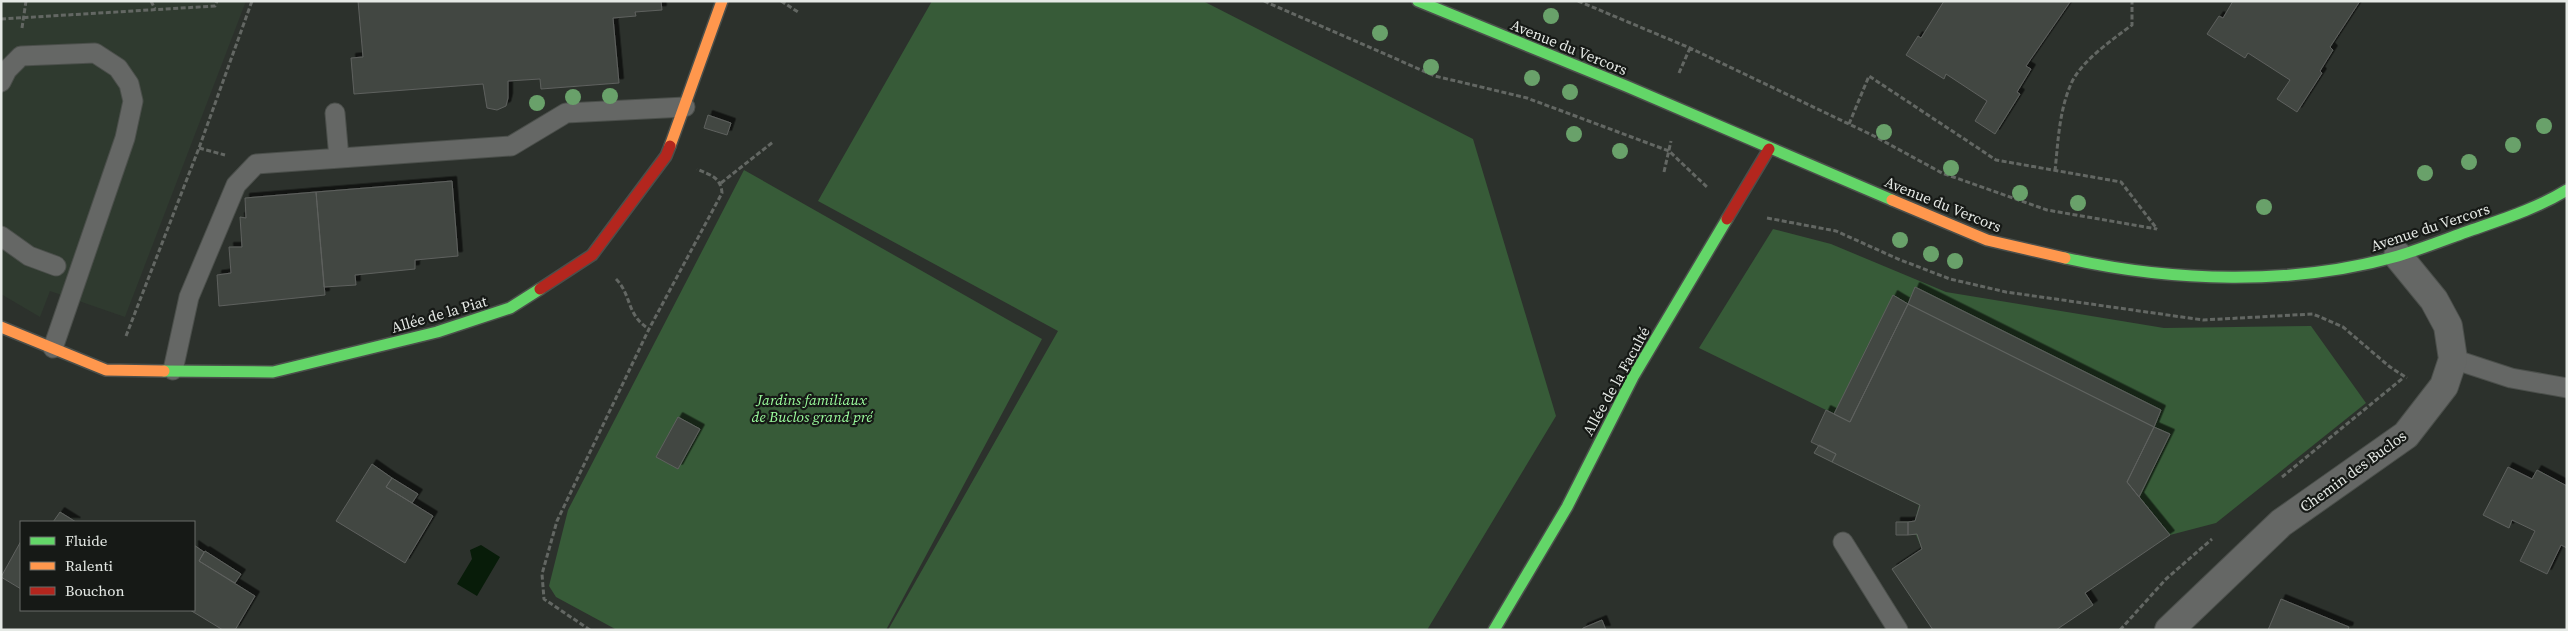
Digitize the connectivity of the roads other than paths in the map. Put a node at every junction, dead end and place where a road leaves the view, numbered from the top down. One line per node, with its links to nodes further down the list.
1 (722, 1): 4 (street, Allée de la Piat)
2 (1418, 1): 6 (street, Avenue du Vercors)
3 (1, 82): 13 (lane)
4 (685, 106): 7 (lane); 15 (street, Allée de la Piat)
5 (335, 113): 7 (lane)
6 (1769, 149): 10 (street, Avenue du Vercors); 18 (street, Allée de la Faculté)
7 (339, 158): 15 (lane)
8 (2567, 190): 10 (street, Avenue du Vercors)
9 (1, 236): 11 (lane)
10 (2398, 256): 14 (street, Chemin des Buclos)
11 (56, 266)
12 (1, 327): 13 (street, Allée de la Piat)
13 (53, 348): 15 (street, Allée de la Piat)
14 (2453, 359): 16 (lane); 20 (street, Chemin des Buclos)
15 (173, 370)
16 (2567, 388)
17 (1842, 542): 19 (lane)
18 (1494, 630)
19 (1898, 630)
20 (2169, 630)

